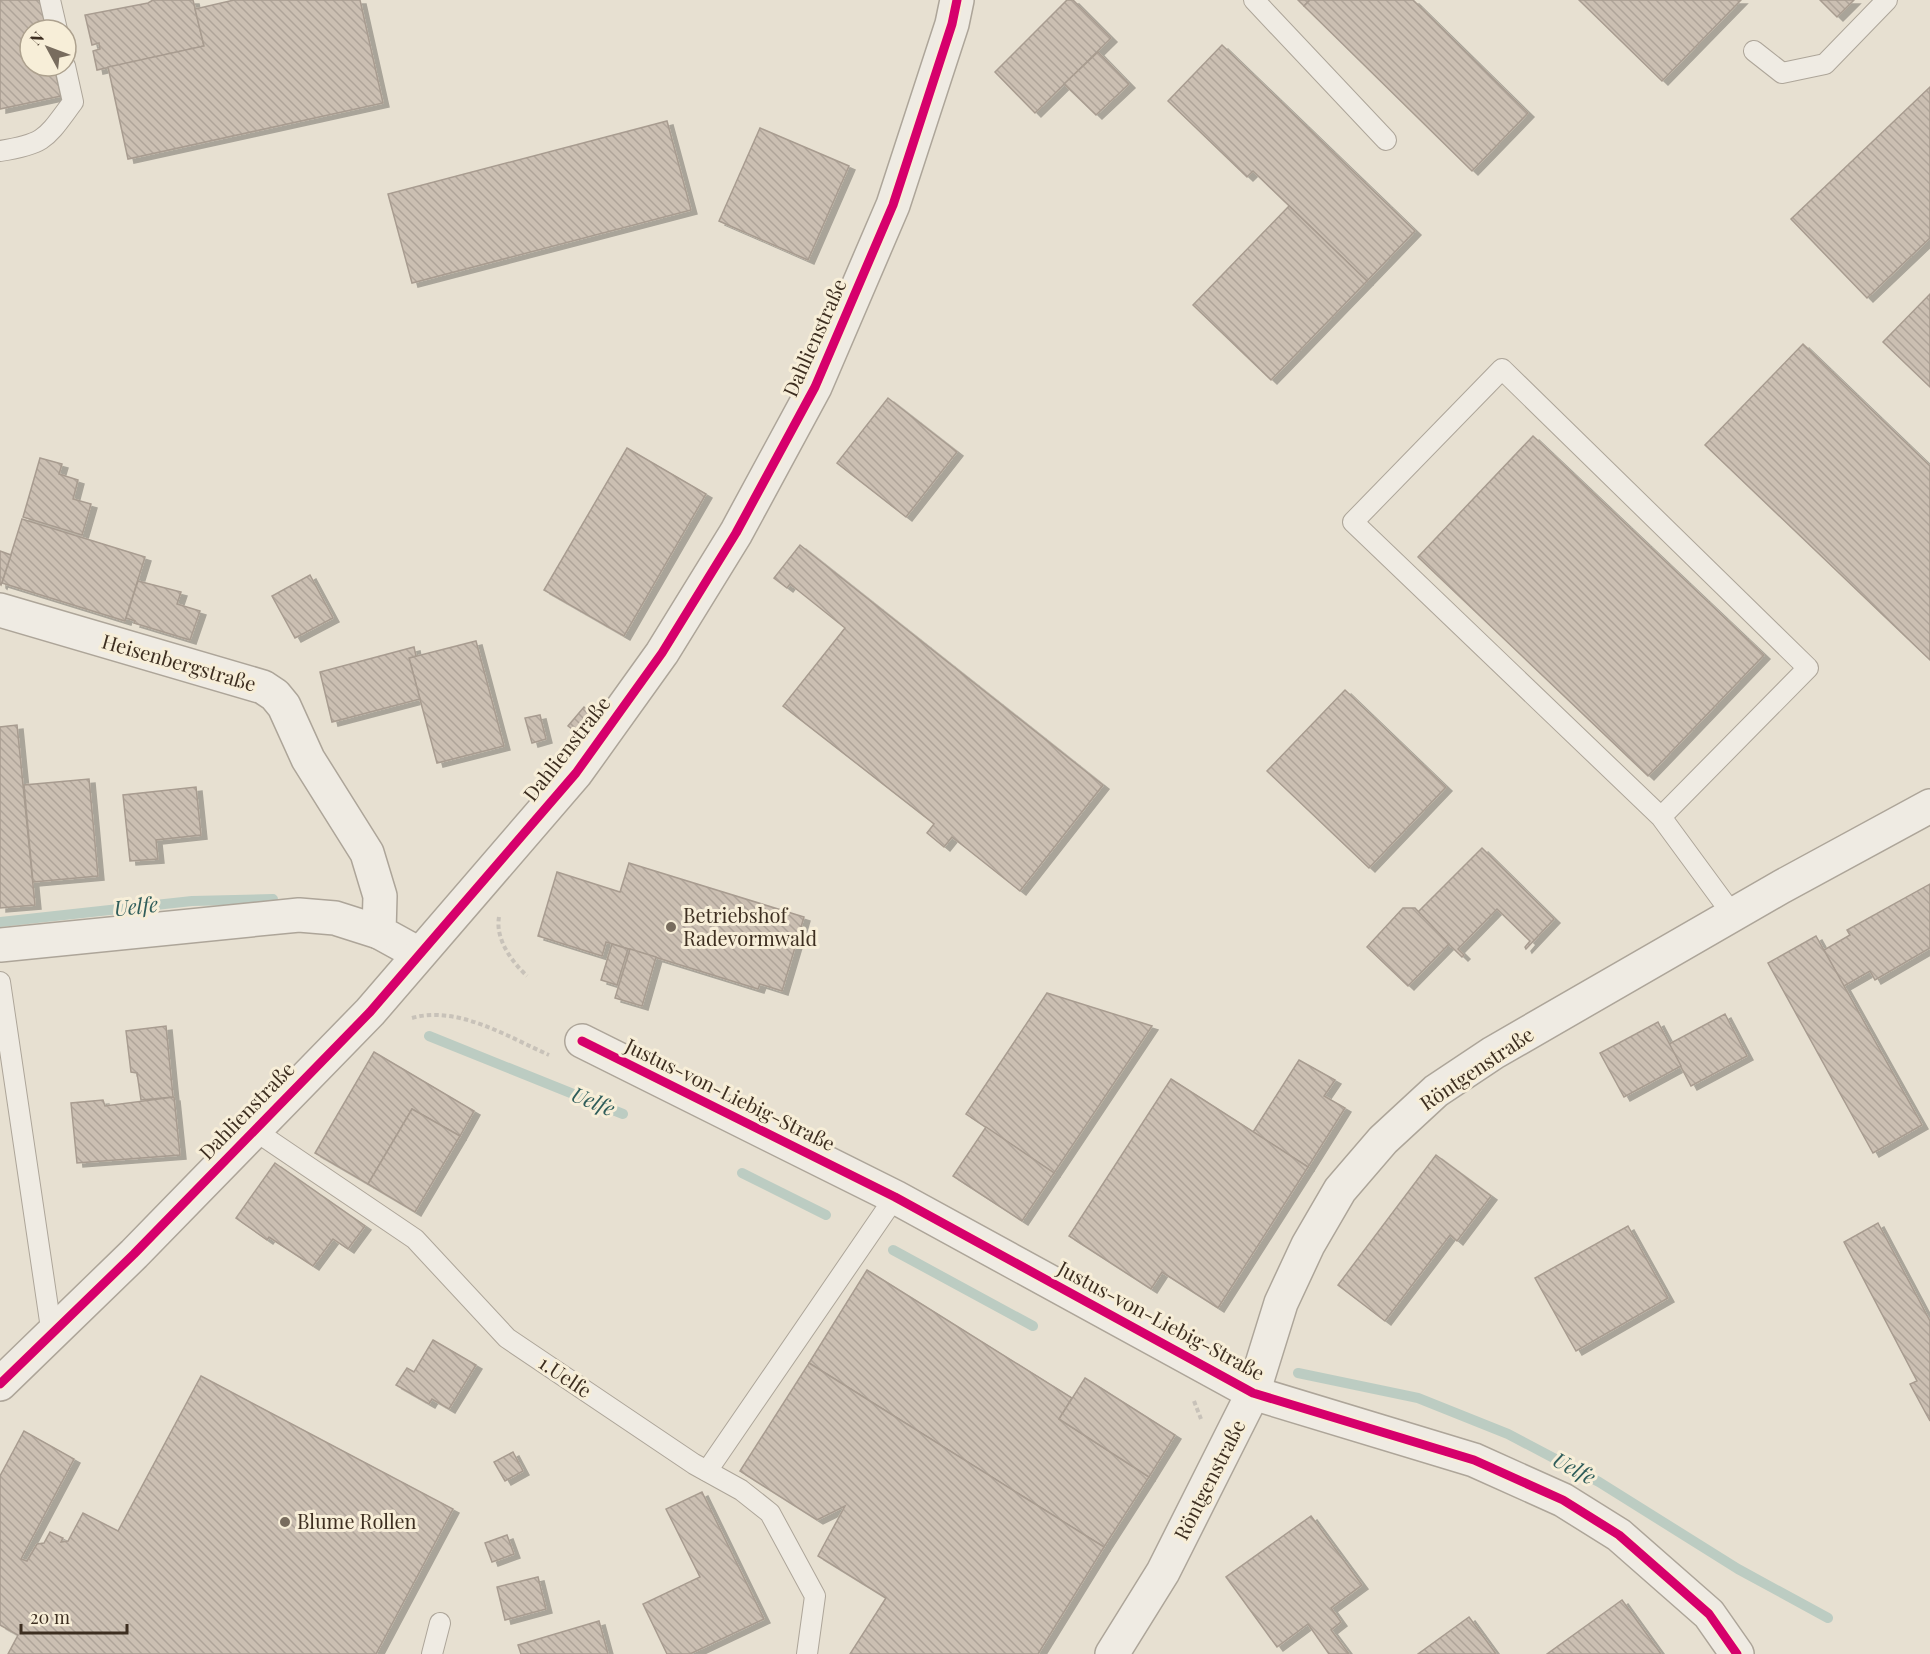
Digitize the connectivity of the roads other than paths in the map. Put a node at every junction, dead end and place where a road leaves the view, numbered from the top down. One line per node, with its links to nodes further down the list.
1 (50, 0): 5 (lane)
2 (957, 0): 16 (street, Dahlienstraße)
3 (1254, 0): 8 (lane)
4 (1887, 0): 6 (lane)
5 (54, 18)
6 (1754, 51)
7 (68, 78): 9 (lane)
8 (1386, 140)
9 (0, 151)
10 (0, 610): 14 (street, Heisenbergstraße)
11 (1930, 806): 13 (street, Röntgenstraße)
12 (1661, 817): 12 (lane); 13 (lane)
13 (1733, 915): 23 (street, Röntgenstraße)
14 (379, 933): 15 (street); 16 (street)
15 (0, 945)
16 (419, 954): 19 (street, Dahlienstraße)
17 (0, 982): 21 (lane)
18 (582, 1041): 20 (street, Justus-von-Liebig-Straße)
19 (254, 1130): 21 (street, Dahlienstraße); 24 (lane, 1.Uelfe)
20 (895, 1197): 23 (street, Justus-von-Liebig-Straße); 24 (lane)
21 (52, 1335): 22 (street, Dahlienstraße)
22 (0, 1384)
23 (1253, 1393): 28 (street, Röntgenstraße); 29 (street, Justus-von-Liebig-Straße)
24 (707, 1471): 27 (lane, 1.Uelfe)
25 (440, 1623): 26 (lane)
26 (432, 1654)
27 (807, 1654)
28 (1112, 1654)
29 (1737, 1654)

